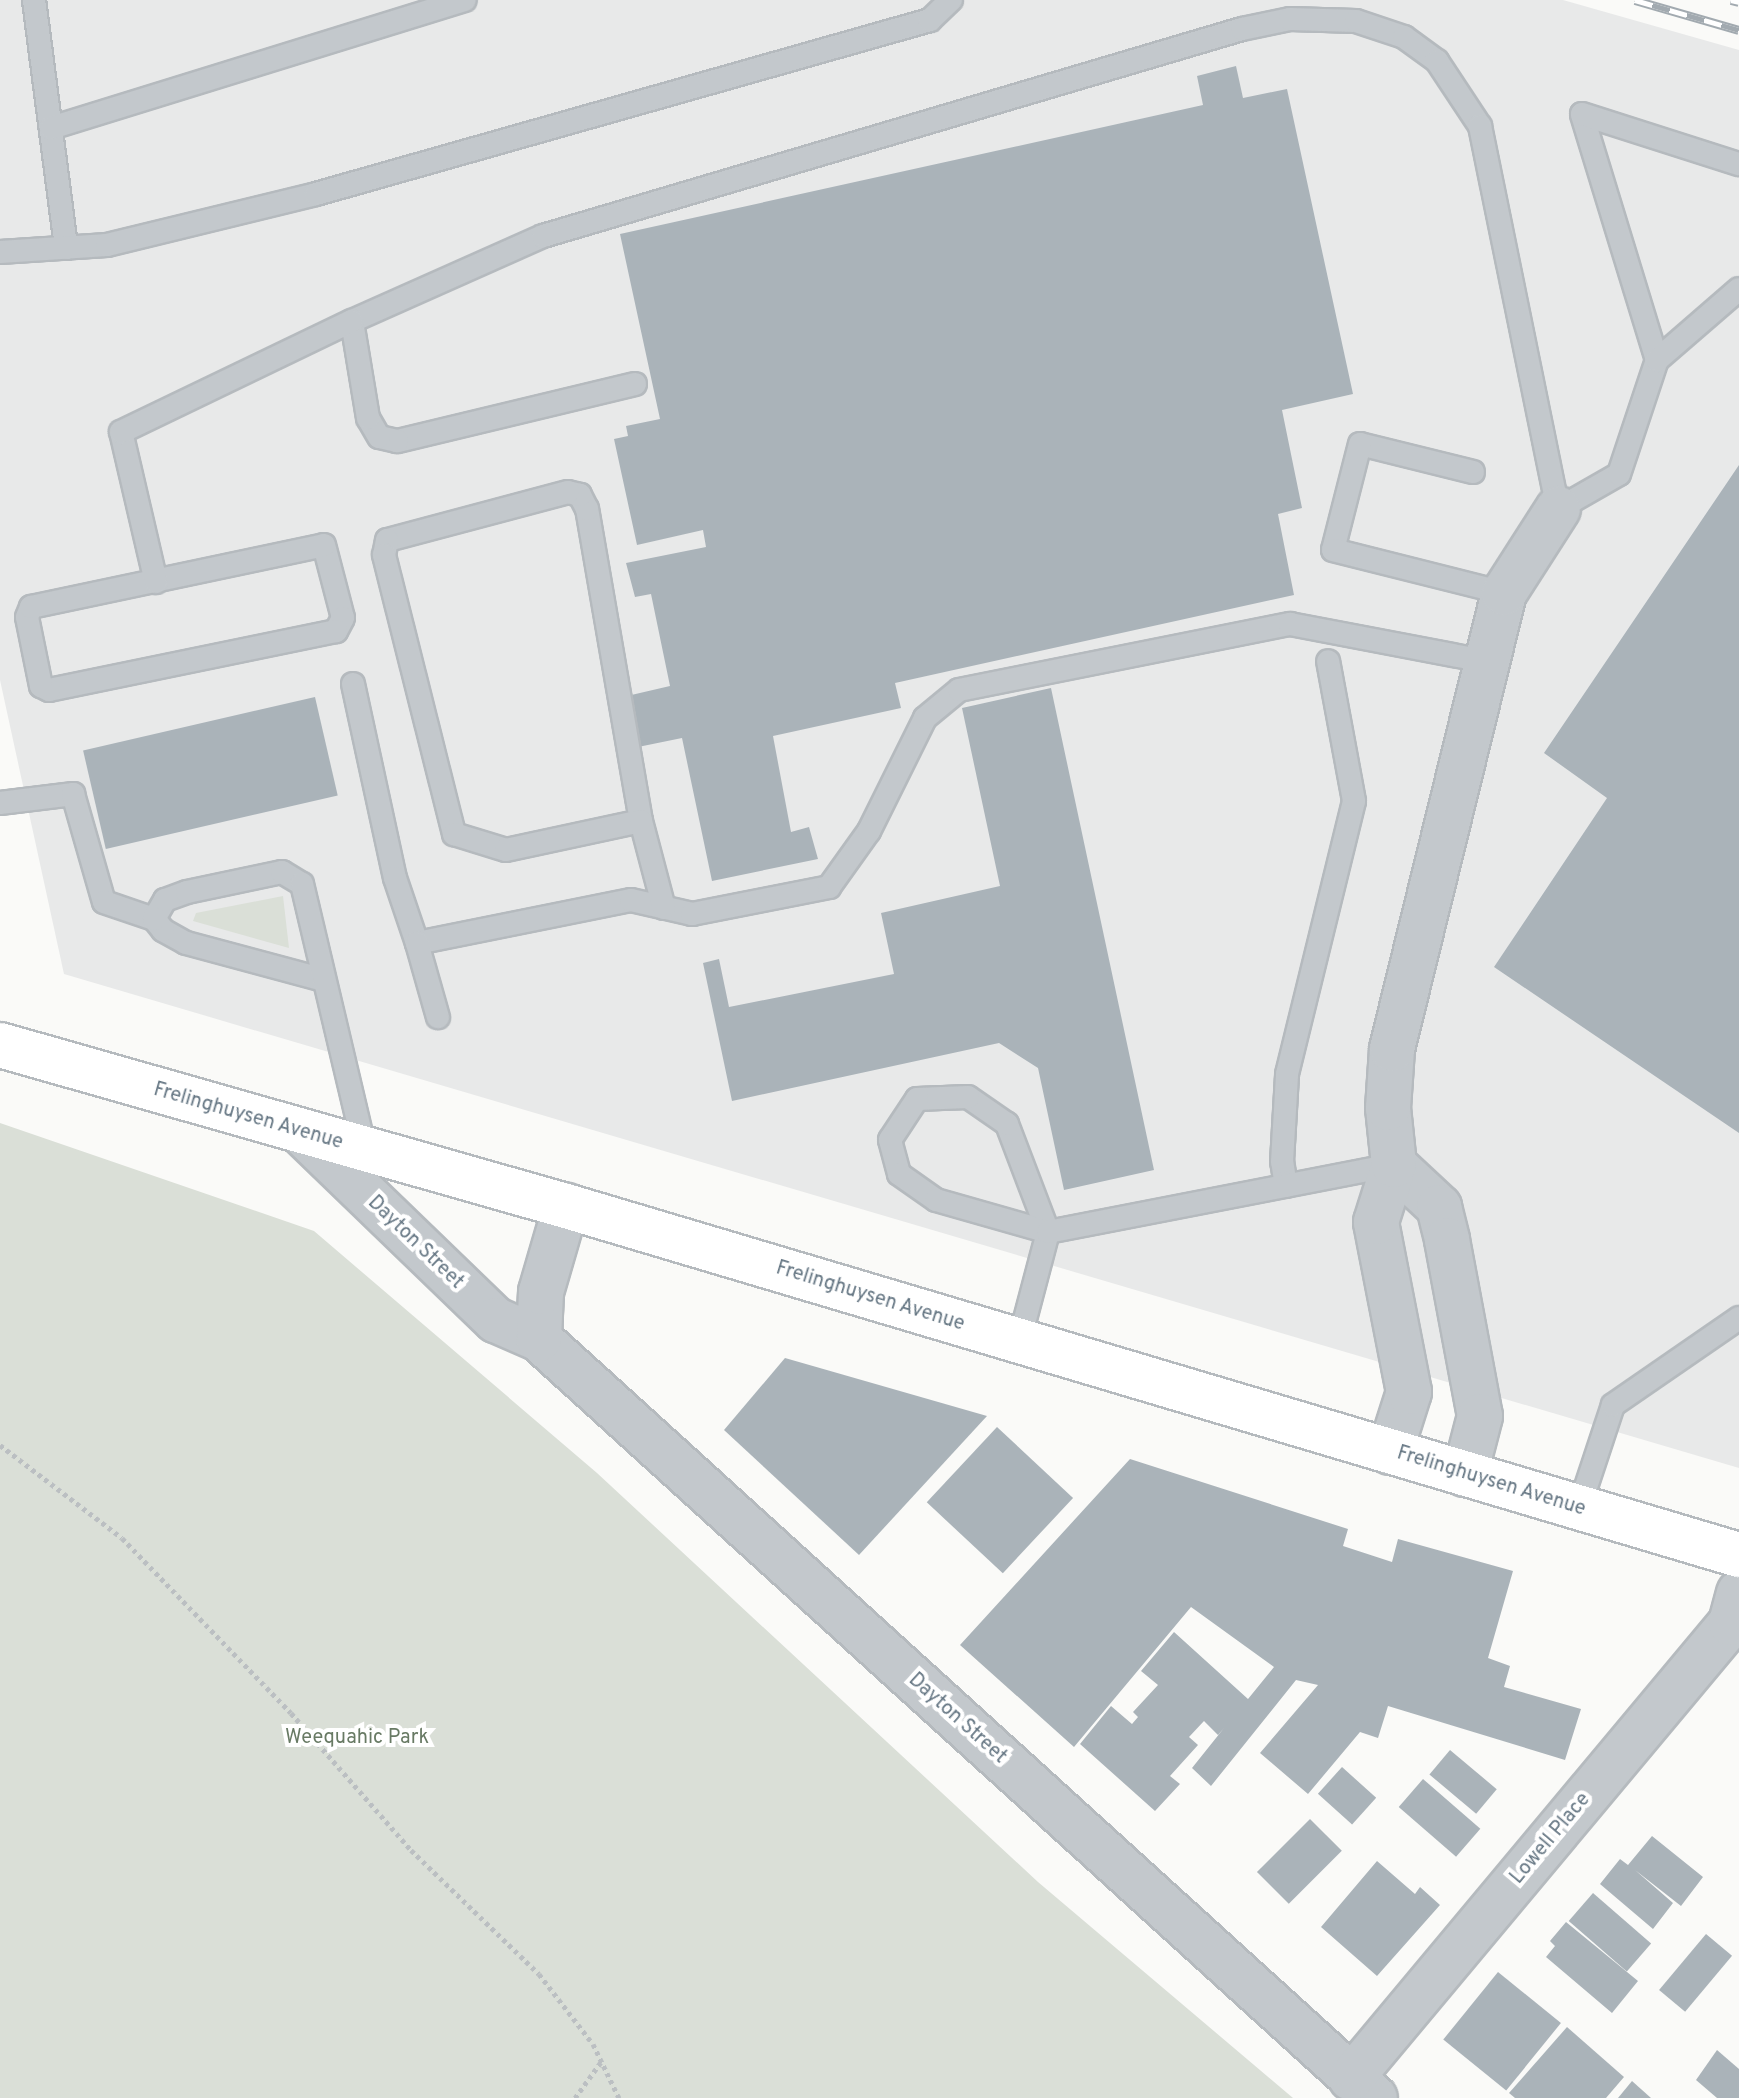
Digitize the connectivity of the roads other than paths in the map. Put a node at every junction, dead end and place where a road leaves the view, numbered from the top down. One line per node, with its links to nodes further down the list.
1 (34, 0): 4 (lane)
2 (465, 0): 4 (lane)
3 (951, 0): 6 (lane)
4 (51, 128): 6 (lane)
5 (1739, 164): 10 (lane)
6 (66, 248): 7 (lane)
7 (0, 252)
8 (1739, 289): 10 (lane)
9 (352, 321): 11 (lane); 13 (lane); 14 (lane)
10 (1657, 360): 13 (lane)
11 (635, 384)
12 (1473, 472): 15 (lane)
13 (1558, 509): 15 (street)
14 (156, 582): 14 (lane)
15 (1504, 593): 17 (street)
16 (1328, 661): 30 (lane)
17 (1489, 662): 21 (lane); 29 (street)
18 (353, 684): 23 (lane)
19 (0, 803): 22 (lane)
20 (641, 821): 20 (lane); 21 (lane)
21 (664, 908): 23 (lane)
22 (154, 919): 24 (lane); 24 (lane)
23 (417, 943): 25 (lane)
24 (324, 980): 28 (lane)
25 (438, 1017)
26 (0, 1045): 27 (main road, Frelinghuysen Avenue)
27 (301, 1132): 28 (main road, Frelinghuysen Avenue); 34 (street, Dayton Street)
28 (365, 1151): 31 (main road, Frelinghuysen Avenue)
29 (1394, 1165): 30 (lane); 36 (street); 37 (street)
30 (1286, 1186): 32 (lane)
31 (566, 1206): 34 (street); 35 (main road, Frelinghuysen Avenue)
32 (1048, 1232): 32 (lane); 35 (lane)
33 (1739, 1318): 38 (lane)
34 (539, 1339): 41 (street, Dayton Street)
35 (1019, 1342): 36 (main road, Frelinghuysen Avenue)
36 (1390, 1452): 37 (main road, Frelinghuysen Avenue)
37 (1465, 1474): 38 (main road, Frelinghuysen Avenue)
38 (1579, 1508): 39 (main road, Frelinghuysen Avenue)
39 (1739, 1555)
40 (1739, 1593): 41 (street, Lowell Place)
41 (1363, 2088)

